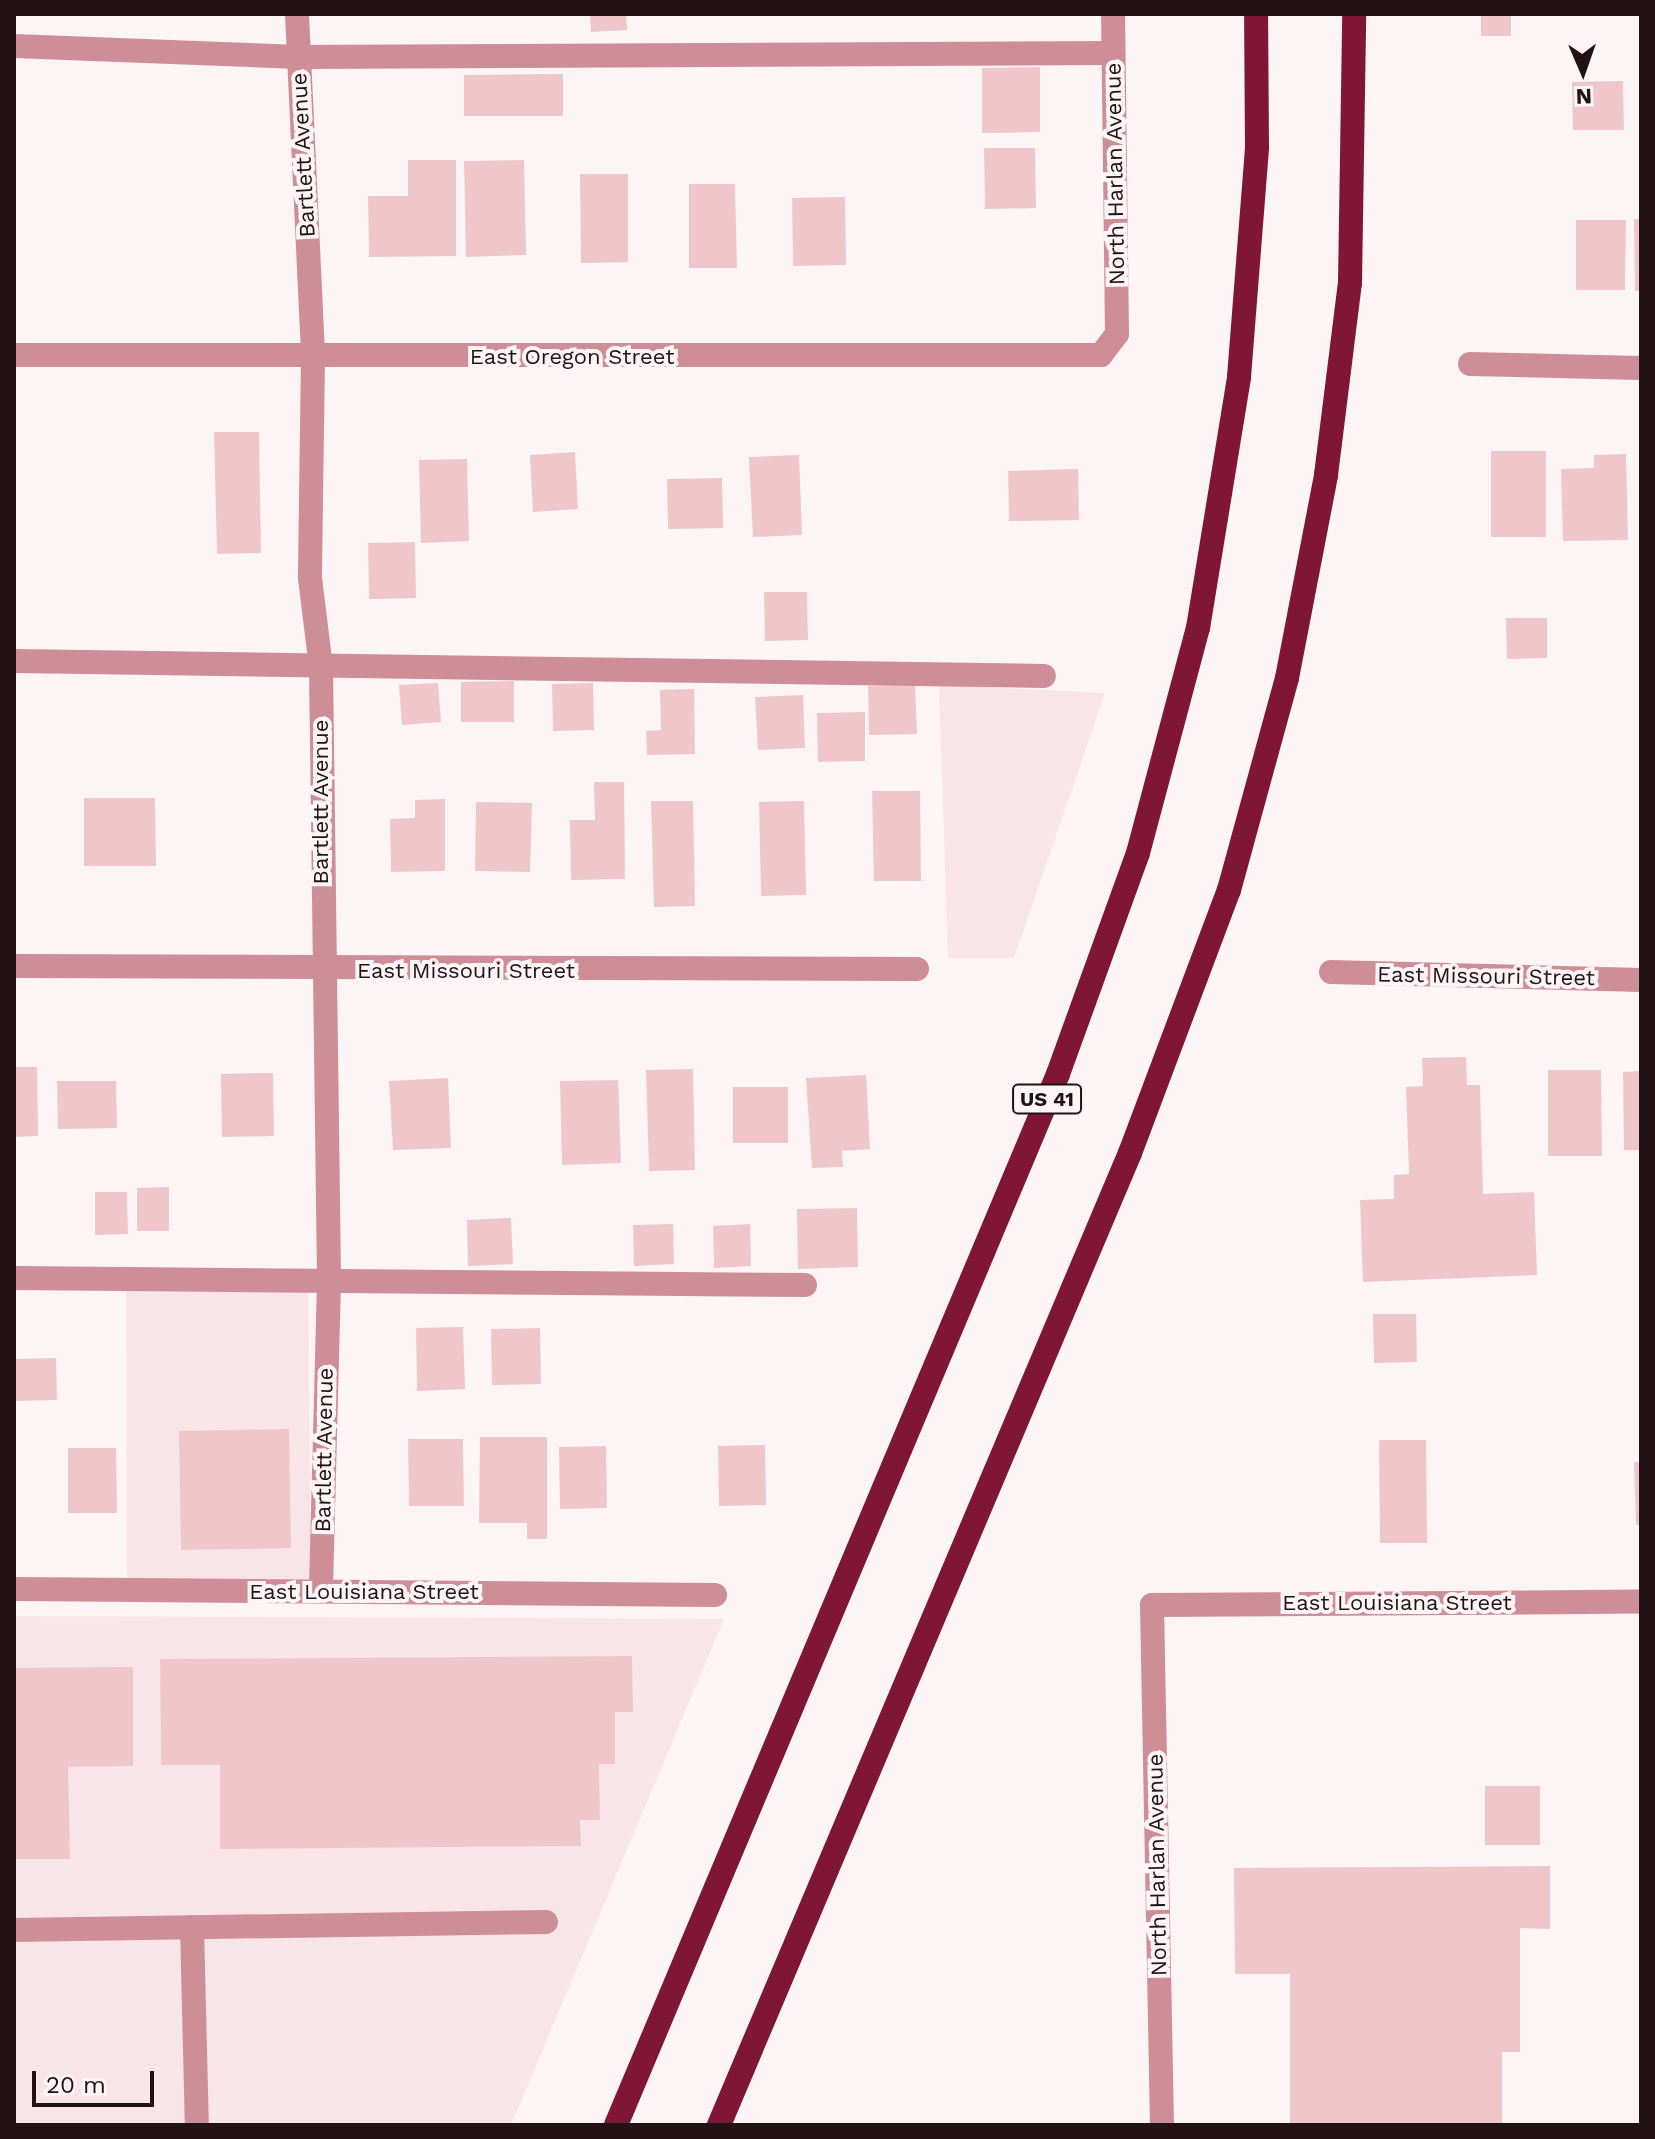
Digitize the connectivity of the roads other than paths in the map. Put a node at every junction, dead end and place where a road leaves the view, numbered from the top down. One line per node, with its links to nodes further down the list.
1 (297, 14): 7 (street, Bartlett Avenue)
2 (1113, 14): 6 (street, North Harlan Avenue)
3 (1256, 14): 33 (highway, US 41)
4 (1354, 14): 34 (highway)
5 (14, 46): 7 (street)
6 (1113, 53): 7 (street); 8 (street, North Harlan Avenue)
7 (298, 57): 10 (street, Bartlett Avenue)
8 (1117, 334): 10 (street, East Oregon Street)
9 (14, 355): 10 (street, East Oregon Street)
10 (313, 356): 14 (street, Bartlett Avenue)
11 (1470, 364): 12 (street)
12 (1641, 368)
13 (14, 661): 14 (street)
14 (321, 667): 15 (street); 18 (street, Bartlett Avenue)
15 (1044, 676)
16 (14, 966): 18 (street, East Missouri Street)
17 (917, 969): 18 (street, East Missouri Street)
18 (321, 972): 22 (street, Bartlett Avenue)
19 (1331, 972): 20 (street, East Missouri Street)
20 (1641, 980)
21 (14, 1278): 22 (street)
22 (329, 1282): 23 (street); 25 (street, Bartlett Avenue)
23 (805, 1285)
24 (14, 1589): 25 (street, East Louisiana Street)
25 (321, 1591): 26 (street, East Louisiana Street)
26 (715, 1595)
27 (1641, 1602): 28 (street, East Louisiana Street)
28 (1152, 1605): 35 (street, North Harlan Avenue)
29 (546, 1922): 30 (street)
30 (192, 1927): 31 (street); 32 (street)
31 (14, 1930)
32 (197, 2125)
33 (616, 2125)
34 (719, 2125)
35 (1162, 2125)

